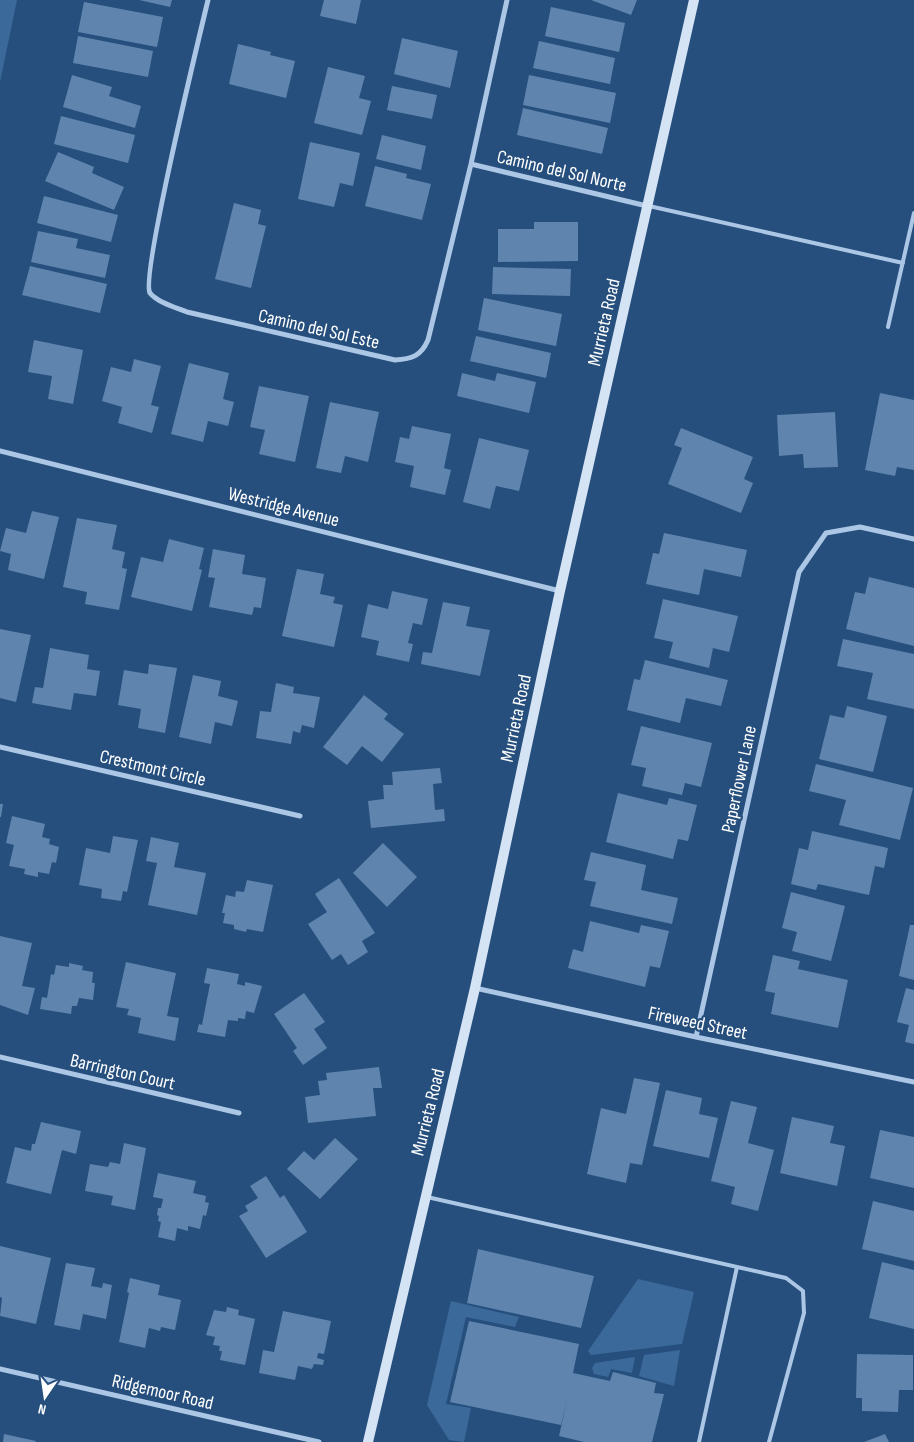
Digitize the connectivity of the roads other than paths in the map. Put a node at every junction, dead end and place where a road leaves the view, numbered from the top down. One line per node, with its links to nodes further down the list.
1 (208, 0): 4 (street, Camino del Sol Este)
2 (506, 0): 4 (street, Camino del Sol Este)
3 (694, 0): 5 (main road, Murrieta Road)
4 (471, 164): 5 (street, Camino del Sol Norte)
5 (647, 206): 7 (lane); 11 (main road, Murrieta Road)
6 (914, 213): 7 (lane)
7 (903, 263): 8 (lane)
8 (888, 327)
9 (0, 450): 11 (street, Westridge Avenue)
10 (914, 539): 15 (street, Paperflower Lane)
11 (560, 591): 14 (main road, Murrieta Road)
12 (0, 747): 13 (street, Crestmont Circle)
13 (300, 816)
14 (475, 988): 15 (street, Fireweed Street); 19 (main road, Murrieta Road)
15 (696, 1037): 17 (street, Fireweed Street)
16 (0, 1057): 18 (street, Barrington Court)
17 (914, 1082)
18 (239, 1113)
19 (425, 1196): 20 (lane); 23 (main road, Murrieta Road)
20 (737, 1267): 24 (lane); 25 (lane)
21 (0, 1369): 22 (street, Ridgemoor Road)
22 (319, 1442)
23 (368, 1442)
24 (699, 1442)
25 (769, 1442)

